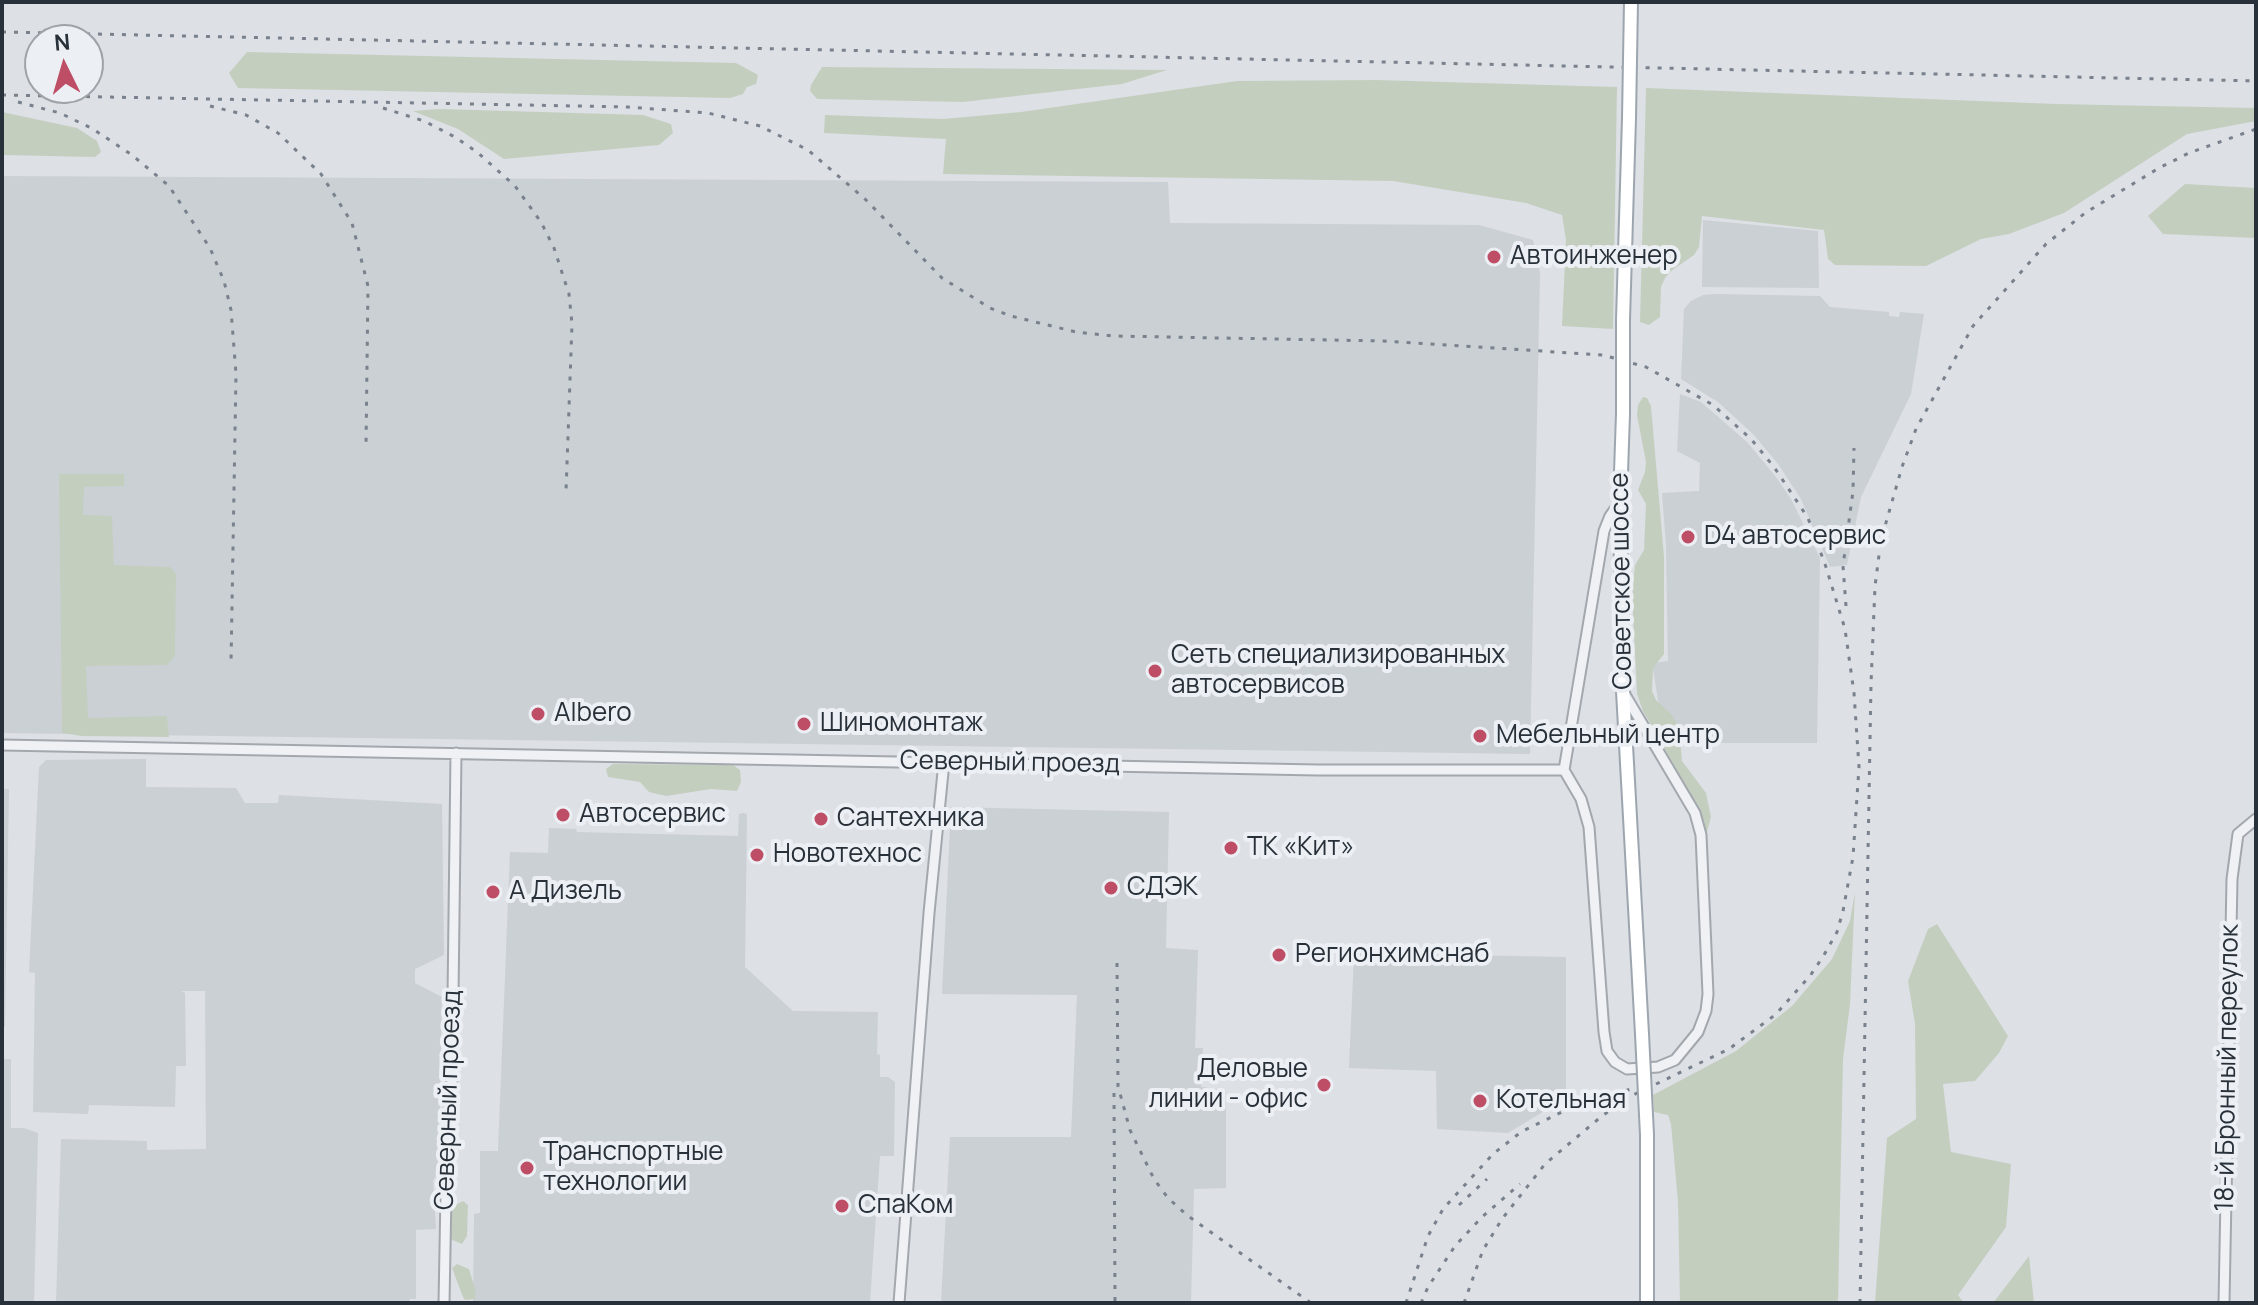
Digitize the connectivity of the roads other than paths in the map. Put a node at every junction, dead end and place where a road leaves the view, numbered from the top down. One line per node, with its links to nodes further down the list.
1 (1631, 2): 2 (main road, Советское шоссе, bridge)
2 (1620, 502): 3 (main road, Советское шоссе); 7 (street)
3 (1623, 691): 7 (street); 11 (main road, Советское шоссе, bridge)
4 (2, 745): 5 (street, Северный проезд)
5 (456, 753): 6 (street, Северный проезд); 9 (street, Северный проезд)
6 (944, 762): 7 (street, Северный проезд); 10 (street)
7 (1564, 770)
8 (2256, 819): 12 (street, 18-й Бронный переулок)
9 (444, 1303)
10 (899, 1303)
11 (1647, 1303)
12 (2224, 1303)

